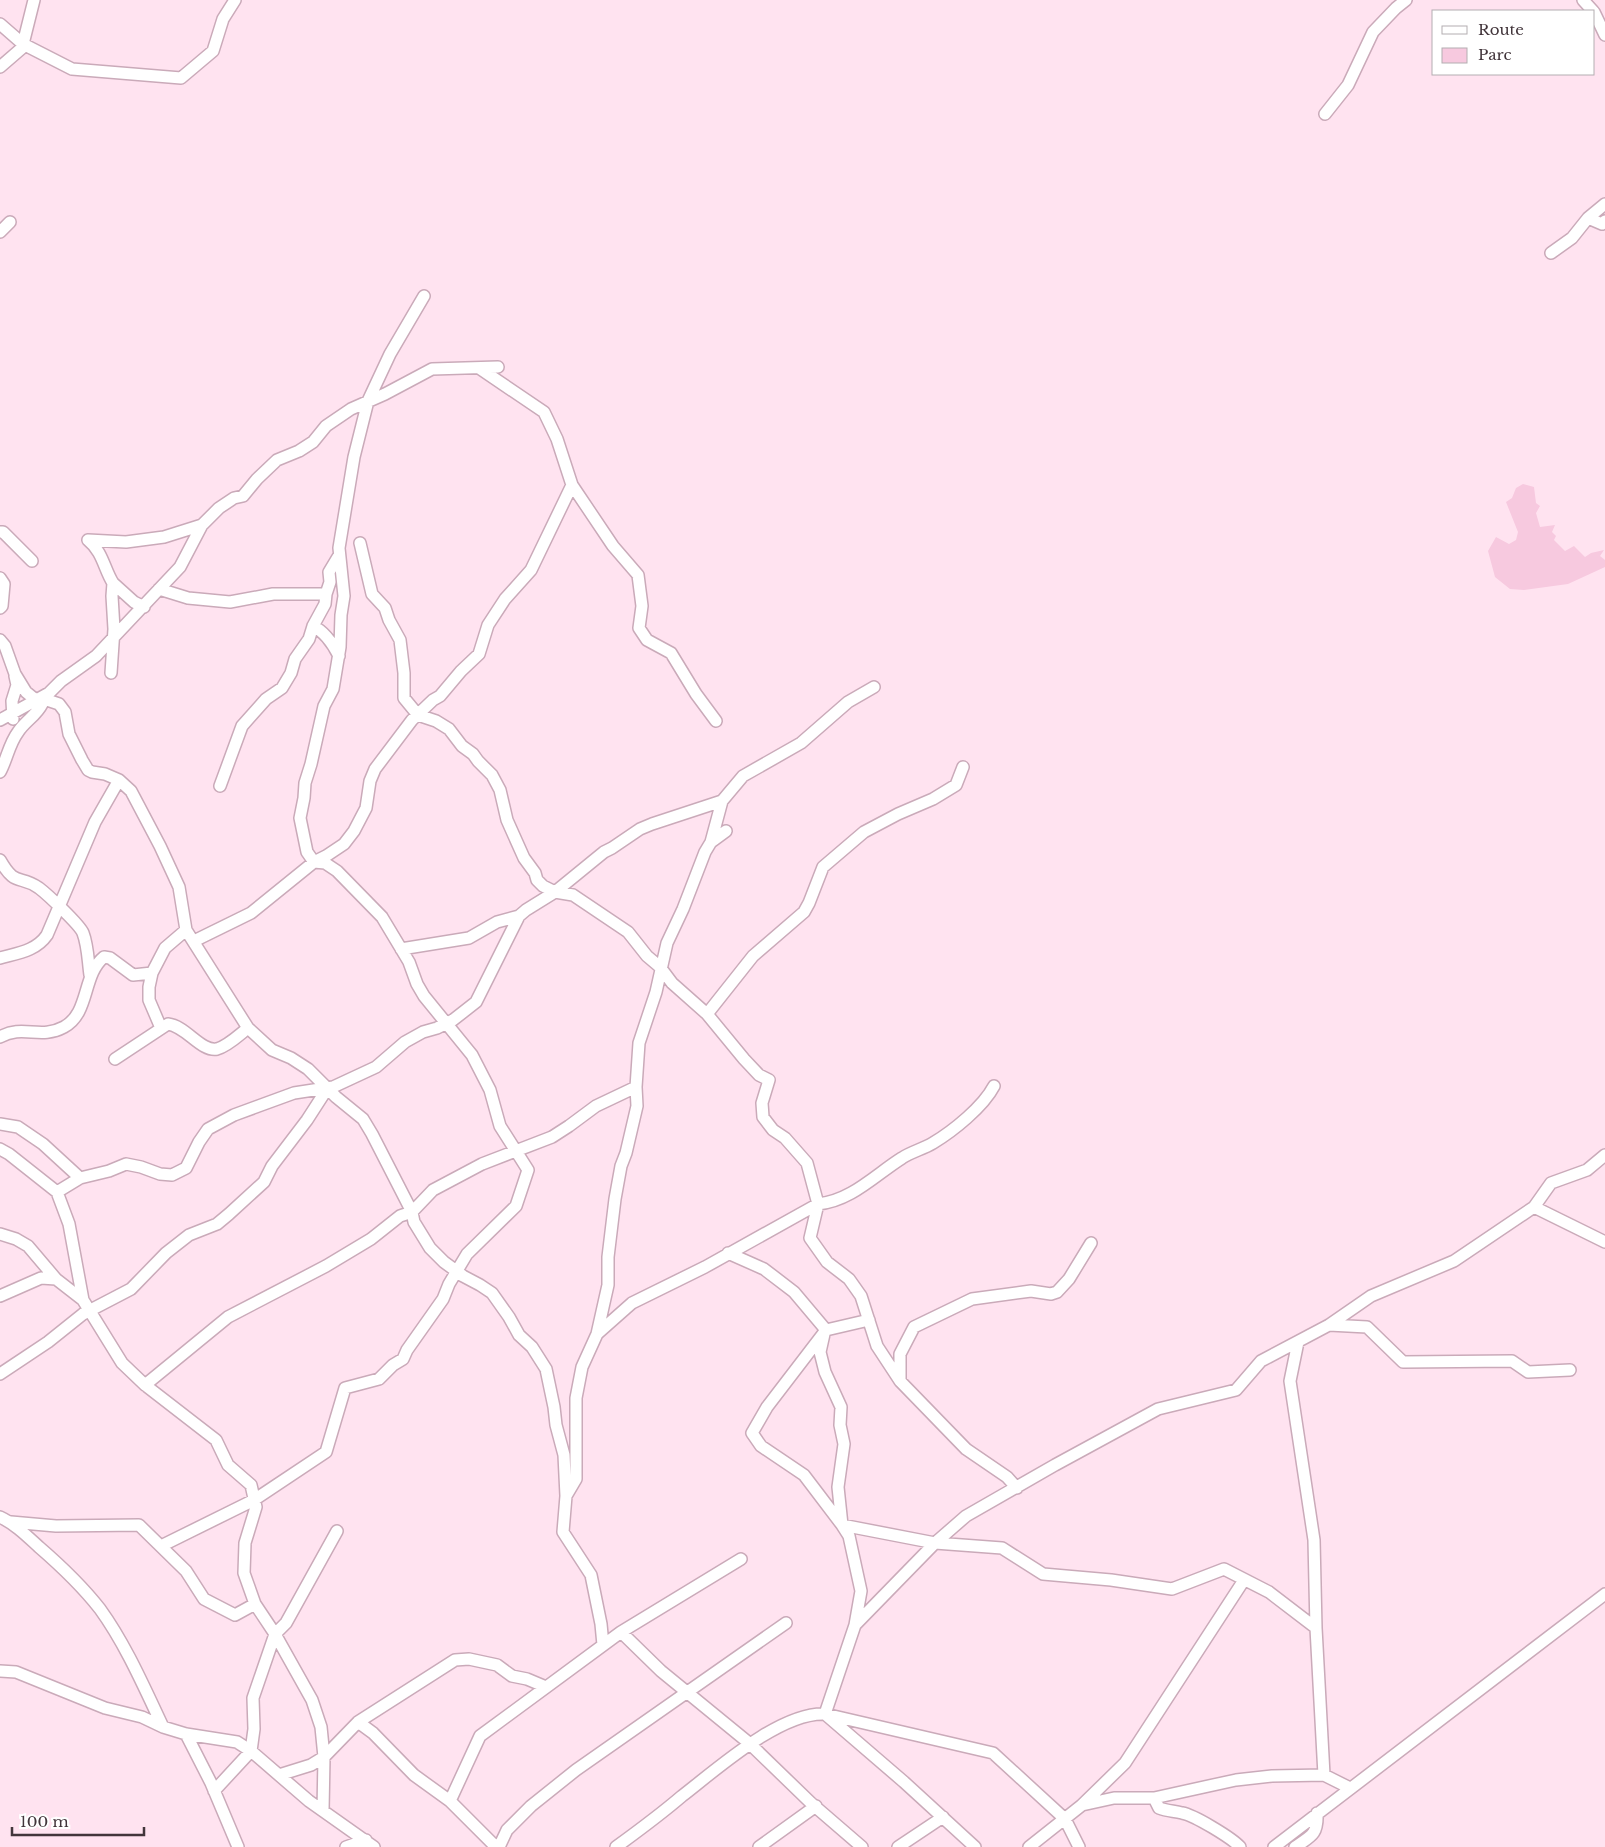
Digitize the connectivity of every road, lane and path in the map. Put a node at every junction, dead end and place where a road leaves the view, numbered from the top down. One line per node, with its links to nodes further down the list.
1 (34, 0): 9 (street)
2 (235, 0): 9 (street)
3 (1406, 0): 11 (street)
4 (1583, 0): 5 (street)
5 (1591, 10)
6 (1595, 16): 8 (street)
7 (0, 24): 9 (street)
8 (1605, 35)
9 (23, 44): 10 (street)
10 (0, 67)
11 (1325, 114)
12 (1605, 204): 13 (street)
13 (1588, 218): 14 (street); 17 (street)
14 (1605, 221)
15 (10, 222): 16 (street)
16 (0, 232)
17 (1551, 253)
18 (424, 296): 21 (street)
19 (498, 367): 20 (street)
20 (478, 368): 21 (street); 22 (street)
21 (368, 401): 23 (street); 26 (street)
22 (572, 485): 43 (street); 45 (street)
23 (202, 525): 29 (street); 30 (street)
24 (0, 532): 27 (street)
25 (360, 544): 43 (street)
26 (338, 557): 31 (street); 37 (street)
27 (32, 561)
28 (0, 578): 33 (street)
29 (113, 583): 32 (street); 35 (street)
30 (159, 589): 31 (street); 32 (street)
31 (326, 594): 34 (street)
32 (144, 607): 35 (street)
33 (0, 608)
34 (312, 626): 37 (street); 50 (street)
35 (114, 639): 38 (street); 41 (street)
36 (0, 640): 39 (street)
37 (339, 656): 55 (street)
38 (111, 673)
39 (15, 674): 41 (street); 42 (street)
40 (874, 687): 51 (street)
41 (37, 700): 42 (street); 46 (street); 49 (street)
42 (14, 712): 44 (street); 46 (street)
43 (418, 715): 55 (street); 56 (street)
44 (0, 720)
45 (716, 721)
46 (18, 732): 48 (street)
47 (963, 767): 66 (street)
48 (0, 772)
49 (119, 780): 57 (street); 59 (street)
50 (220, 786)
51 (722, 801): 53 (street); 56 (street)
52 (726, 832): 53 (street)
53 (711, 842): 63 (street)
54 (0, 860): 57 (street)
55 (314, 862): 60 (street); 61 (street)
56 (555, 892): 58 (street); 63 (street)
57 (59, 907): 62 (street); 65 (street)
58 (519, 916): 61 (street); 67 (street)
59 (186, 930): 60 (street); 64 (street)
60 (194, 941): 69 (street)
61 (400, 949): 67 (street)
62 (0, 958)
63 (660, 967): 66 (street); 73 (street)
64 (152, 973): 65 (street); 68 (street)
65 (90, 975): 70 (street)
66 (707, 1014): 83 (street)
67 (445, 1024): 74 (street); 77 (street)
68 (161, 1028): 69 (street); 71 (street)
69 (248, 1028): 74 (street)
70 (0, 1037)
71 (115, 1059)
72 (994, 1086): 83 (street)
73 (636, 1087): 77 (street); 97 (street)
74 (327, 1089): 81 (street); 85 (street); 93 (street)
75 (0, 1124): 81 (street)
76 (0, 1149): 82 (street)
77 (516, 1151): 85 (street); 90 (street)
78 (1605, 1156): 80 (street)
79 (1605, 1165): 80 (street)
80 (1587, 1170): 84 (street)
81 (80, 1178): 82 (street)
82 (57, 1192): 93 (street)
83 (818, 1204): 89 (street); 94 (street)
84 (1534, 1207): 87 (street); 95 (street)
85 (412, 1212): 90 (street); 102 (street)
86 (0, 1234): 91 (street)
87 (1605, 1242)
88 (1091, 1243): 101 (street)
89 (728, 1253): 96 (street); 97 (street)
90 (457, 1272): 104 (street); 105 (street)
91 (56, 1279): 92 (street); 93 (street)
92 (0, 1296)
93 (86, 1305): 100 (street); 102 (street)
94 (869, 1320): 96 (street); 101 (street)
95 (1329, 1325): 98 (street); 99 (street)
96 (826, 1330): 107 (street); 107 (street)
97 (597, 1334): 104 (street)
98 (1298, 1342): 103 (street); 117 (street)
99 (1570, 1370)
100 (1, 1373)
101 (900, 1381): 103 (street)
102 (145, 1385): 105 (street)
103 (1017, 1488): 109 (street)
104 (566, 1496): 120 (street)
105 (254, 1500): 110 (street); 114 (street)
106 (5, 1519): 110 (street); 126 (street)
107 (842, 1525): 109 (street); 116 (street)
108 (337, 1531): 119 (street)
109 (935, 1543): 112 (street); 116 (street)
110 (161, 1546): 114 (street)
111 (741, 1560): 118 (street)
112 (1244, 1580): 117 (street); 137 (street)
113 (1605, 1594): 133 (street)
114 (255, 1604): 119 (street)
115 (786, 1623): 123 (street)
116 (856, 1626): 124 (street)
117 (1316, 1628): 132 (street)
118 (621, 1632): 120 (street); 123 (street)
119 (275, 1634): 129 (street); 130 (street)
120 (603, 1645): 122 (street)
121 (0, 1670): 126 (street)
122 (546, 1687): 125 (street); 136 (street)
123 (686, 1692): 128 (street); 148 (street)
124 (825, 1714): 128 (street); 141 (street); 142 (street)
125 (358, 1722): 130 (street); 136 (street)
126 (162, 1727): 127 (street)
127 (186, 1734): 129 (street); 134 (street)
128 (749, 1744): 138 (street); 145 (street)
129 (251, 1751): 131 (street); 134 (street)
130 (324, 1757): 131 (street); 139 (street)
131 (279, 1775): 139 (street)
132 (1324, 1775): 133 (street); 135 (street)
133 (1350, 1788): 140 (street)
134 (214, 1791): 146 (street)
135 (1154, 1798): 137 (street); 155 (street)
136 (450, 1801): 148 (street)
137 (1082, 1805): 142 (street)
138 (816, 1806): 149 (street); 150 (street)
139 (323, 1811): 144 (street)
140 (1316, 1814): 143 (street); 156 (street)
141 (943, 1817): 151 (street); 152 (street)
142 (1065, 1819): 153 (street); 154 (street)
143 (1313, 1835): 157 (street); 158 (street)
144 (370, 1844): 147 (street)
145 (618, 1846)
146 (238, 1847)
147 (346, 1847)
148 (497, 1847)
149 (759, 1847)
150 (862, 1847)
151 (898, 1847)
152 (975, 1847)
153 (1029, 1847)
154 (1079, 1847)
155 (1240, 1847)
156 (1274, 1847)
157 (1295, 1847)
158 (1304, 1847)

